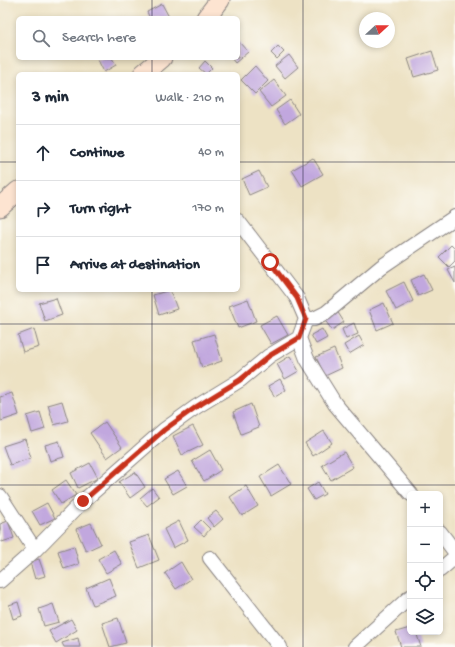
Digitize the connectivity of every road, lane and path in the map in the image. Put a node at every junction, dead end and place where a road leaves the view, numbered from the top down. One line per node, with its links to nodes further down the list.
1 (220, 0): 2 (main road)
2 (208, 16)
3 (160, 60): 4 (main road)
4 (146, 72)
5 (16, 193): 6 (main road)
6 (0, 207)
7 (455, 217): 9 (street)
8 (240, 224): 9 (street)
9 (306, 319): 10 (street)
10 (299, 338): 11 (street); 14 (street)
11 (408, 491)
12 (0, 496): 14 (street)
13 (443, 536): 15 (street)
14 (36, 550): 19 (street)
15 (455, 552)
16 (455, 557): 18 (street)
17 (210, 558): 21 (street)
18 (443, 567)
19 (0, 581)
20 (408, 599): 22 (street)
21 (280, 647)
22 (355, 647)

